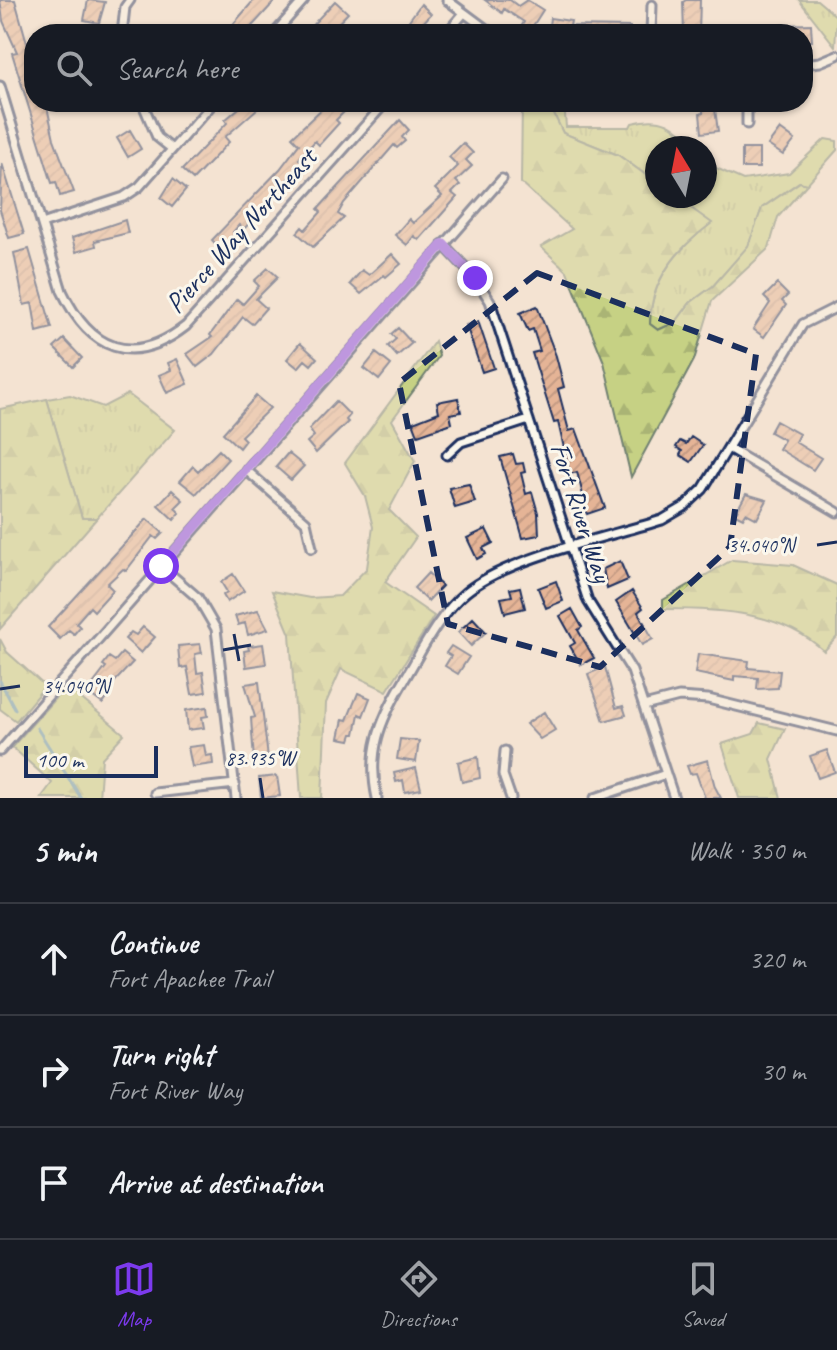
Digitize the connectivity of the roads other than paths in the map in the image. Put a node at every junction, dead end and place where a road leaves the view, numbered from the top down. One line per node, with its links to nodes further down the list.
1 (130, 0): 6 (street)
2 (304, 0): 7 (street)
3 (447, 0): 5 (street)
4 (652, 5): 10 (street)
5 (464, 13): 8 (street); 9 (street)
6 (123, 24)
7 (283, 24)
8 (455, 24)
9 (479, 24)
10 (651, 24)
11 (837, 55): 12 (street)
12 (813, 63)
13 (0, 86): 21 (street, Pierce Way Northeast)
14 (146, 112): 19 (street)
15 (205, 112): 19 (street)
16 (377, 112): 21 (street, Pierce Way Northeast)
17 (747, 112): 18 (street)
18 (747, 124)
19 (172, 149): 21 (street)
20 (502, 179): 22 (street)
21 (42, 224)
22 (443, 244): 24 (street, Fort River Way); 27 (street)
23 (837, 307): 25 (street)
24 (529, 420): 26 (street); 30 (street, Fort River Way)
25 (728, 448): 28 (street); 30 (street)
26 (447, 455)
27 (246, 470): 29 (street); 31 (street)
28 (837, 512)
29 (312, 548)
30 (569, 548): 32 (street, Fort River Way); 40 (street)
31 (161, 566): 34 (street); 37 (street)
32 (644, 706): 33 (street); 36 (street, Fort River Way)
33 (837, 731)
34 (0, 751)
35 (505, 751): 41 (street)
36 (666, 774): 42 (street); 43 (street, Fort River Way)
37 (235, 784): 38 (street); 39 (street)
38 (155, 793)
39 (236, 798)
40 (377, 798)
41 (511, 798)
42 (595, 798)
43 (674, 798)

